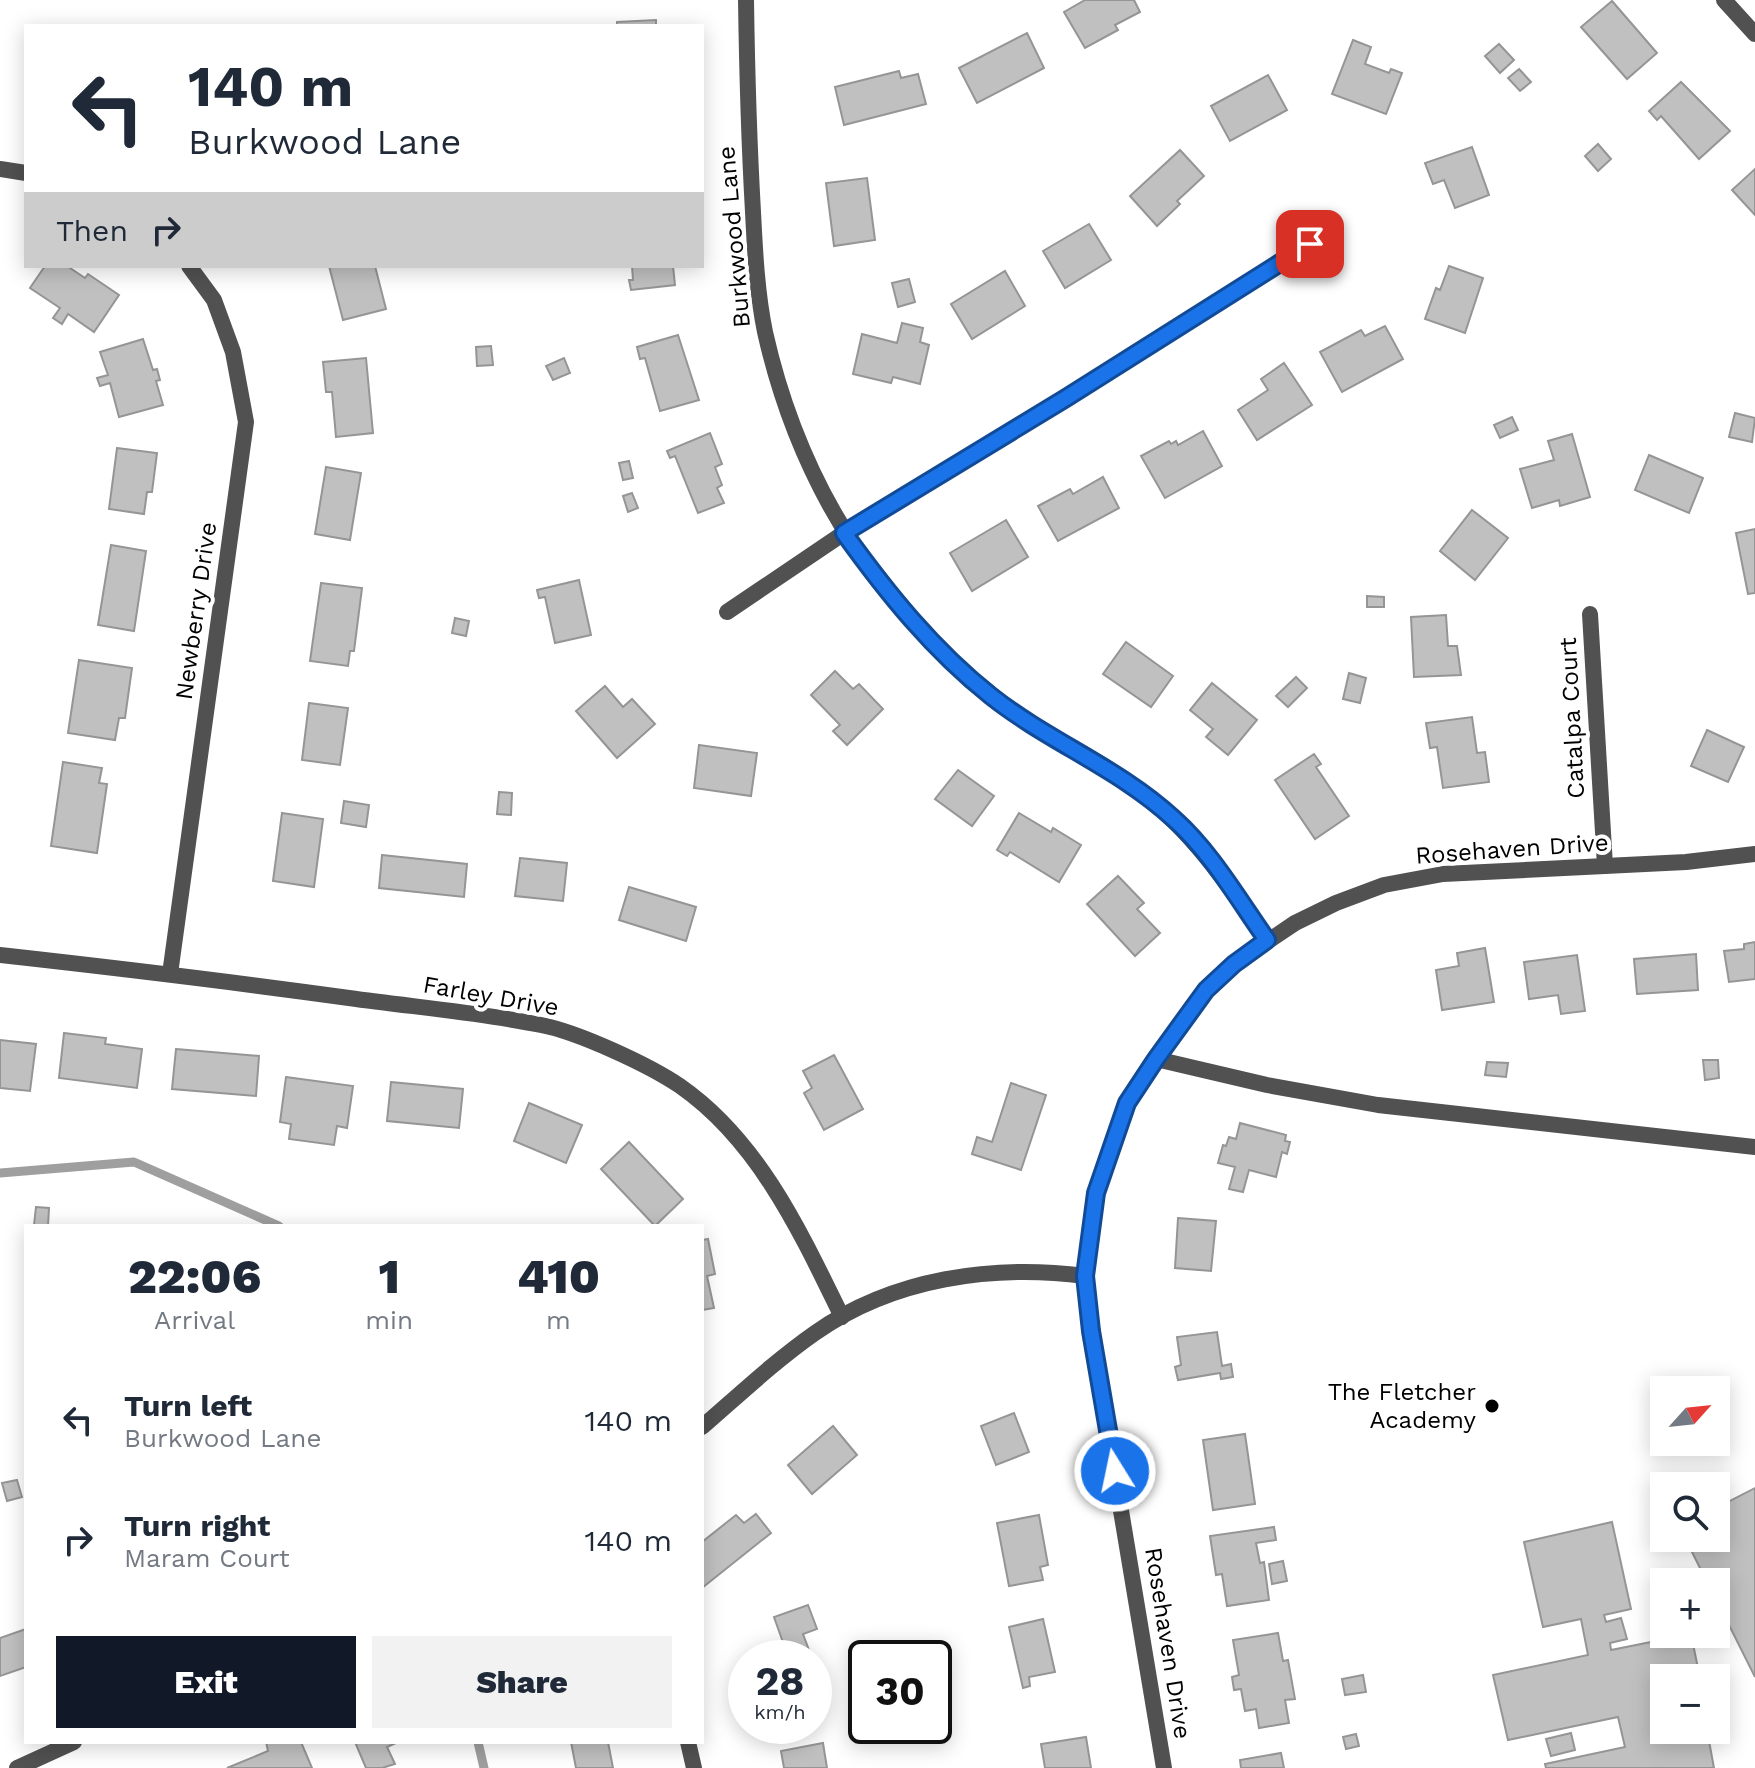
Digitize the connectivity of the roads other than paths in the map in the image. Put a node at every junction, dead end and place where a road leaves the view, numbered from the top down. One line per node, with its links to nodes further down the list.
1 (746, 0): 8 (street, Burkwood Lane)
2 (1724, 0): 3 (street)
3 (1755, 34)
4 (0, 169): 5 (street)
5 (24, 173)
6 (1310, 244): 8 (street)
7 (190, 268): 15 (street, Newberry Drive)
8 (844, 533): 9 (street); 13 (street, Burkwood Lane)
9 (727, 612)
10 (1590, 614): 12 (street, Catalpa Court)
11 (1755, 854): 12 (street, Rosehaven Drive)
12 (1605, 866): 13 (street, Rosehaven Drive)
13 (1267, 940): 16 (street, Rosehaven Drive)
14 (0, 955): 15 (street, Farley Drive)
15 (170, 974): 19 (street, Farley Drive)
16 (1156, 1059): 17 (street); 18 (street, Rosehaven Drive)
17 (1755, 1147)
18 (1085, 1276): 19 (street); 25 (street, Rosehaven Drive)
19 (842, 1317): 20 (street)
20 (704, 1425)
21 (70, 1744): 23 (street)
22 (688, 1744): 24 (street)
23 (17, 1768)
24 (694, 1768)
25 (1164, 1768)

